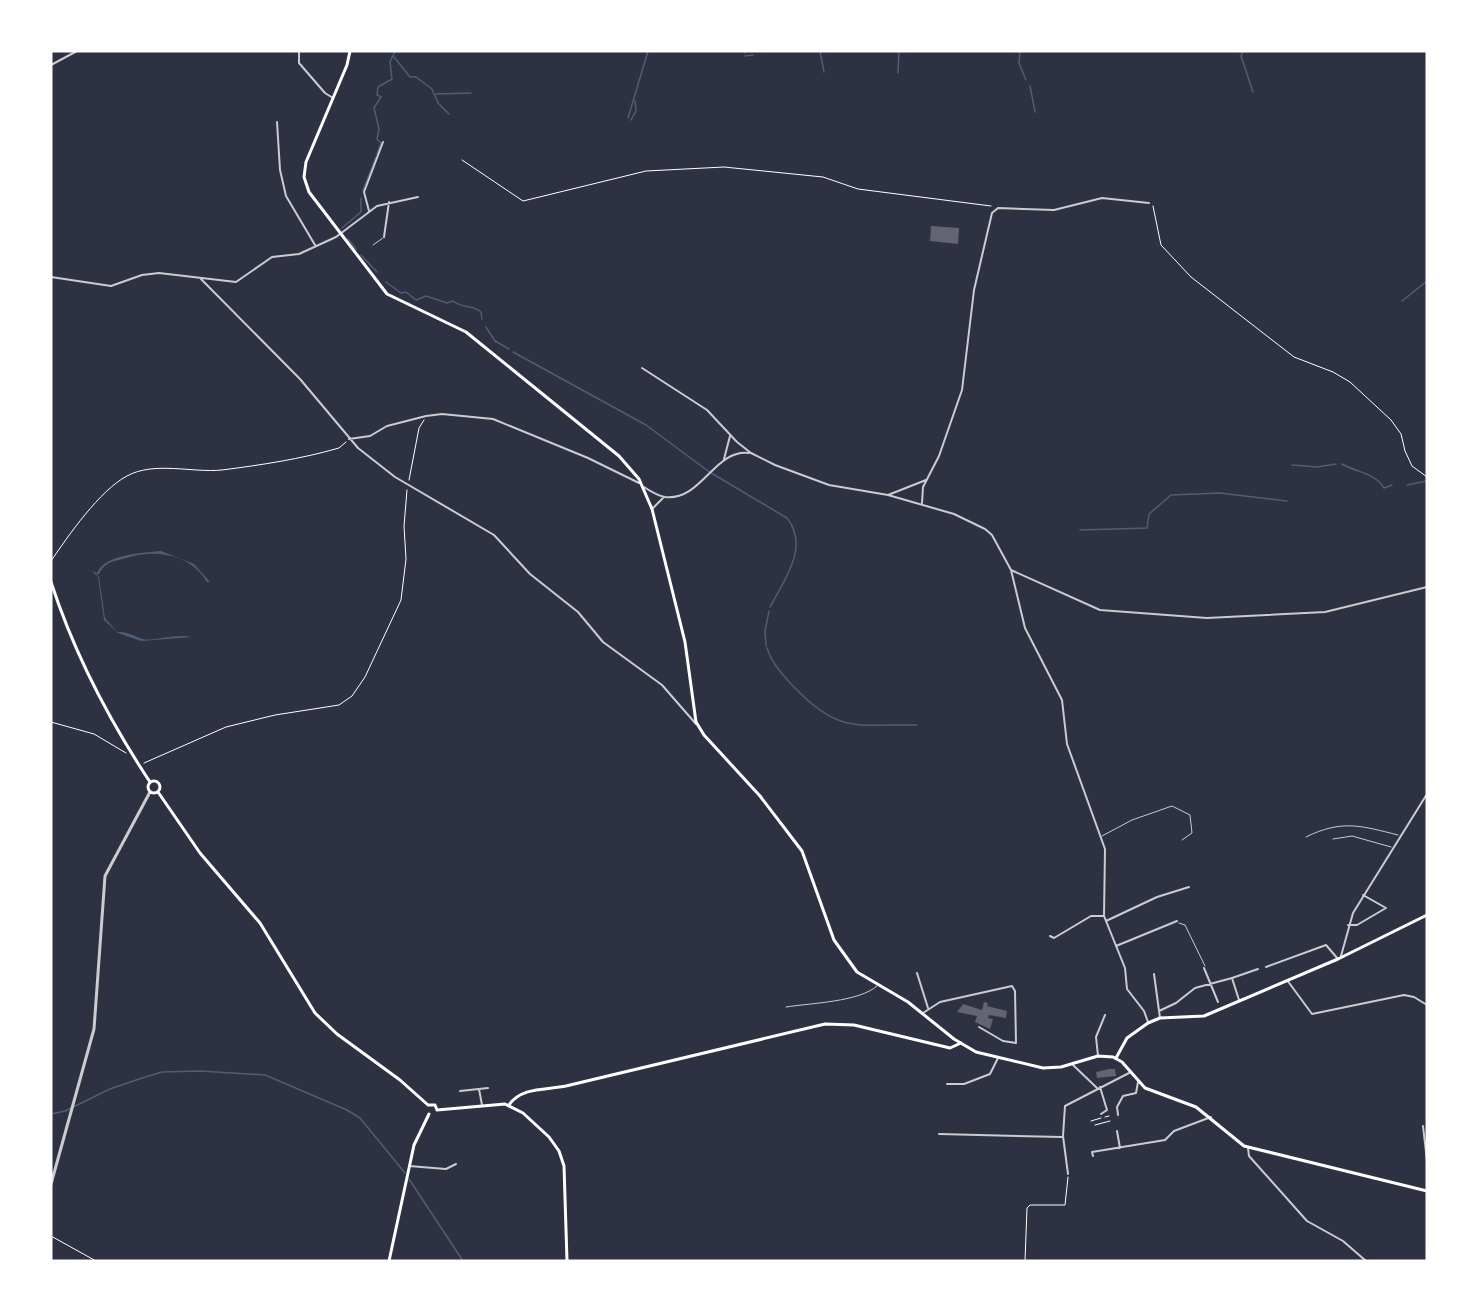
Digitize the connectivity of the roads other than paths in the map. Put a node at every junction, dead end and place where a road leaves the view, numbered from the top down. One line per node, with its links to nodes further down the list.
1 (77, 51): 4 (street)
2 (299, 51): 5 (street)
3 (350, 51): 5 (main road)
4 (51, 65)
5 (333, 98): 12 (main road)
6 (278, 122): 14 (street)
7 (383, 142): 11 (street)
8 (418, 197): 9 (street)
9 (389, 202): 11 (street); 13 (street)
10 (1149, 203): 23 (street)
11 (369, 210): 12 (street)
12 (339, 234): 14 (street); 24 (main road)
13 (384, 237): 15 (lane)
14 (316, 246): 17 (street)
15 (373, 246)
16 (51, 277): 17 (street)
17 (201, 279): 20 (street)
18 (642, 368): 19 (street)
19 (730, 436): 21 (street); 22 (street)
20 (349, 439): 24 (street); 33 (street)
21 (751, 453): 22 (street); 25 (street)
22 (724, 459): 26 (street)
23 (926, 480): 25 (street); 27 (street)
24 (643, 486): 26 (street); 28 (main road)
25 (888, 495): 27 (street)
26 (664, 497): 28 (street)
27 (922, 503): 29 (street)
28 (652, 509): 32 (main road)
29 (1011, 570): 31 (street); 39 (street)
30 (51, 582): 35 (main road)
31 (1427, 587)
32 (694, 711): 33 (street); 34 (main road)
33 (686, 713): 34 (street)
34 (698, 726): 63 (main road)
35 (150, 782): 36 (main road); 37 (main road)
36 (150, 792): 37 (main road); 107 (street)
37 (158, 792): 89 (main road)
38 (1427, 794): 40 (street)
39 (1102, 836): 43 (lane); 48 (street)
40 (1400, 836): 41 (lane); 44 (street)
41 (1306, 837)
42 (1333, 839): 44 (lane)
43 (1182, 840)
44 (1393, 848): 46 (street)
45 (1189, 887): 49 (street)
46 (1363, 895): 51 (street); 51 (street)
47 (1427, 915): 54 (main road)
48 (1104, 916): 49 (street); 52 (street)
49 (1106, 921): 53 (street)
50 (1177, 921): 53 (street); 55 (lane)
51 (1348, 925): 54 (street)
52 (1050, 936)
53 (1116, 946): 73 (street)
54 (1340, 959): 56 (street); 61 (main road)
55 (1204, 968): 62 (street)
56 (1266, 968)
57 (1258, 969): 60 (street)
58 (917, 973): 68 (street)
59 (1154, 974): 69 (street)
60 (1232, 978): 62 (street); 64 (street)
61 (1287, 980): 64 (main road); 66 (street)
62 (1211, 985): 65 (street); 69 (street)
63 (878, 986): 67 (lane); 70 (main road)
64 (1239, 1000): 72 (main road)
65 (1218, 1002)
66 (1427, 1005)
67 (786, 1007)
68 (928, 1008): 70 (street); 74 (street)
69 (1159, 1011): 72 (street)
70 (923, 1013): 75 (main road)
71 (1105, 1015): 78 (street)
72 (1160, 1018): 73 (main road)
73 (1148, 1023): 80 (main road)
74 (979, 1027)
75 (954, 1039): 76 (main road); 77 (main road)
76 (961, 1043): 77 (main road); 79 (main road)
77 (943, 1046): 91 (main road)
78 (1098, 1056): 80 (main road); 81 (main road)
79 (998, 1058): 81 (main road); 84 (street)
80 (1116, 1058): 82 (main road)
81 (1072, 1064): 85 (street)
82 (1130, 1073): 83 (main road); 85 (street)
83 (1138, 1082): 95 (street); 96 (main road)
84 (947, 1084)
85 (1099, 1087): 94 (street); 100 (street)
86 (488, 1088): 87 (street)
87 (479, 1089): 88 (street); 90 (street)
88 (460, 1091)
89 (428, 1105): 92 (main road); 93 (main road)
90 (482, 1105): 91 (main road); 92 (main road)
91 (509, 1106): 112 (main road)
92 (437, 1110): 93 (main road)
93 (429, 1114): 106 (main road)
94 (1101, 1114)
95 (1118, 1115)
96 (1211, 1117): 101 (main road); 102 (street)
97 (1423, 1126): 104 (street)
98 (1117, 1131): 102 (street)
99 (939, 1134): 100 (street)
100 (1063, 1137): 108 (street)
101 (1248, 1147): 110 (main road); 113 (street)
102 (1120, 1148): 103 (street)
103 (1093, 1156)
104 (1427, 1161)
105 (456, 1164): 106 (street)
106 (409, 1166): 111 (main road)
107 (53, 1171): 109 (street)
108 (1068, 1174)
109 (51, 1184)
110 (1427, 1191)
111 (389, 1261)
112 (567, 1261)
113 (1366, 1261)

